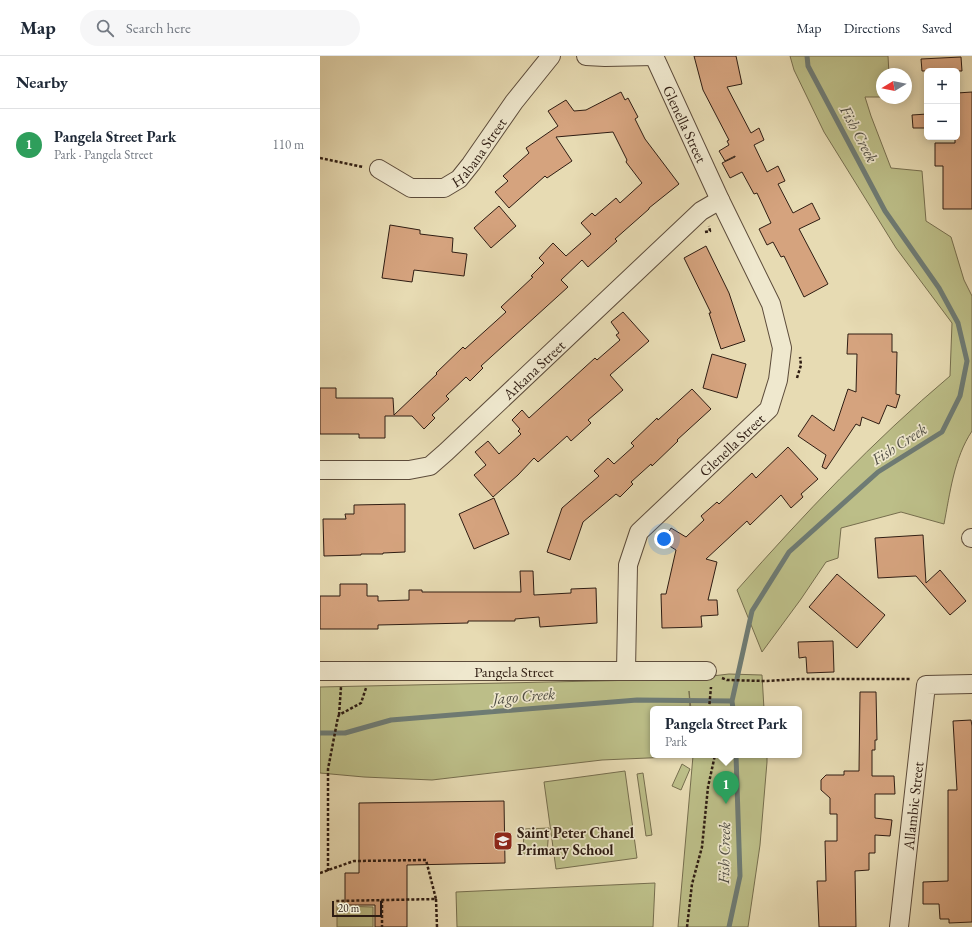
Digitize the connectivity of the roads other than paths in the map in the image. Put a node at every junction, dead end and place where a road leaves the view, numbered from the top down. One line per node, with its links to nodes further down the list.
1 (551, 56): 4 (street, Habana Street)
2 (586, 56): 3 (street)
3 (654, 56): 5 (street, Glenella Street)
4 (378, 169)
5 (720, 200): 6 (street, Arkana Street); 7 (street, Glenella Street)
6 (320, 470)
7 (626, 670): 8 (street, Pangela Street); 9 (street, Pangela Street)
8 (320, 671)
9 (709, 679)
10 (972, 684): 11 (street, Allambic Street)
11 (899, 927)

